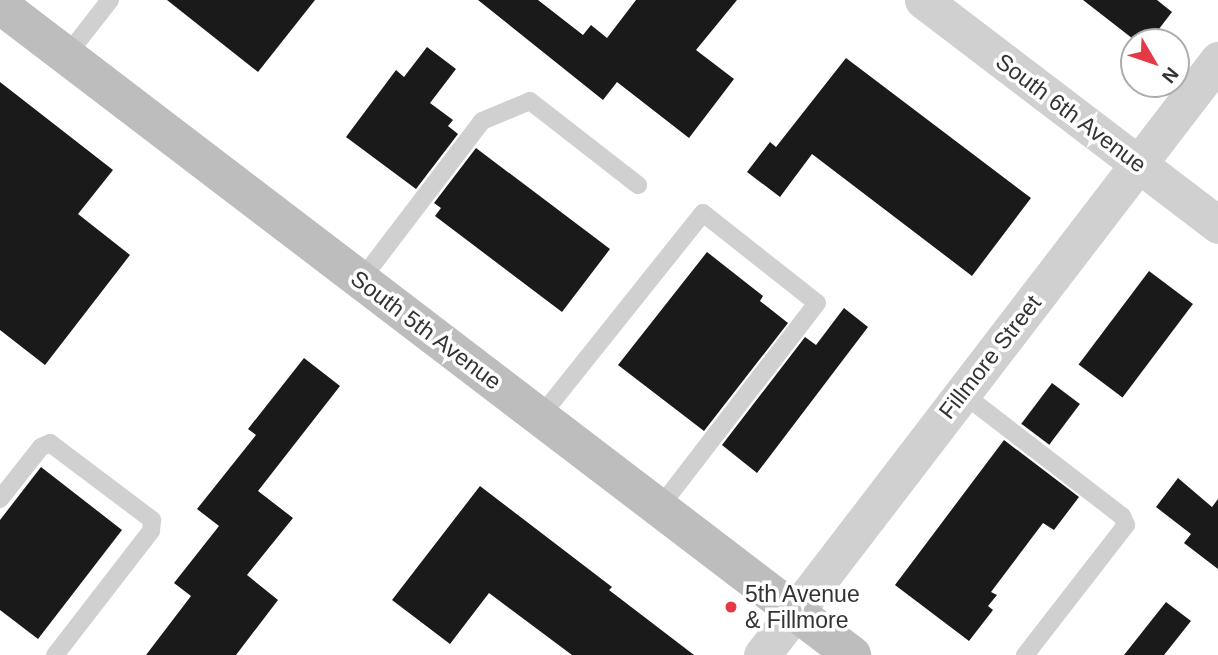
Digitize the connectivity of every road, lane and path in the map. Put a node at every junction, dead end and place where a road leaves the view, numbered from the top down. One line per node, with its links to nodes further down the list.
1 (110, 0): 4 (lane)
2 (923, 0): 6 (street, South 6th Avenue)
3 (0, 5): 4 (street, South 5th Avenue)
4 (67, 55): 9 (street, South 5th Avenue)
5 (1218, 60): 6 (street, Fillmore Street)
6 (1138, 164): 8 (street, South 6th Avenue); 10 (street, Fillmore Street)
7 (638, 186): 9 (lane)
8 (1218, 225)
9 (361, 280): 11 (street, South 5th Avenue)
10 (962, 393): 14 (street, Fillmore Street); 18 (lane)
11 (540, 417): 13 (street, South 5th Avenue); 13 (lane)
12 (0, 499): 15 (lane)
13 (659, 508): 14 (street, South 5th Avenue)
14 (795, 611): 16 (street, Fillmore Street); 17 (street, South 5th Avenue)
15 (55, 655)
16 (762, 655)
17 (852, 655)
18 (1025, 655)

